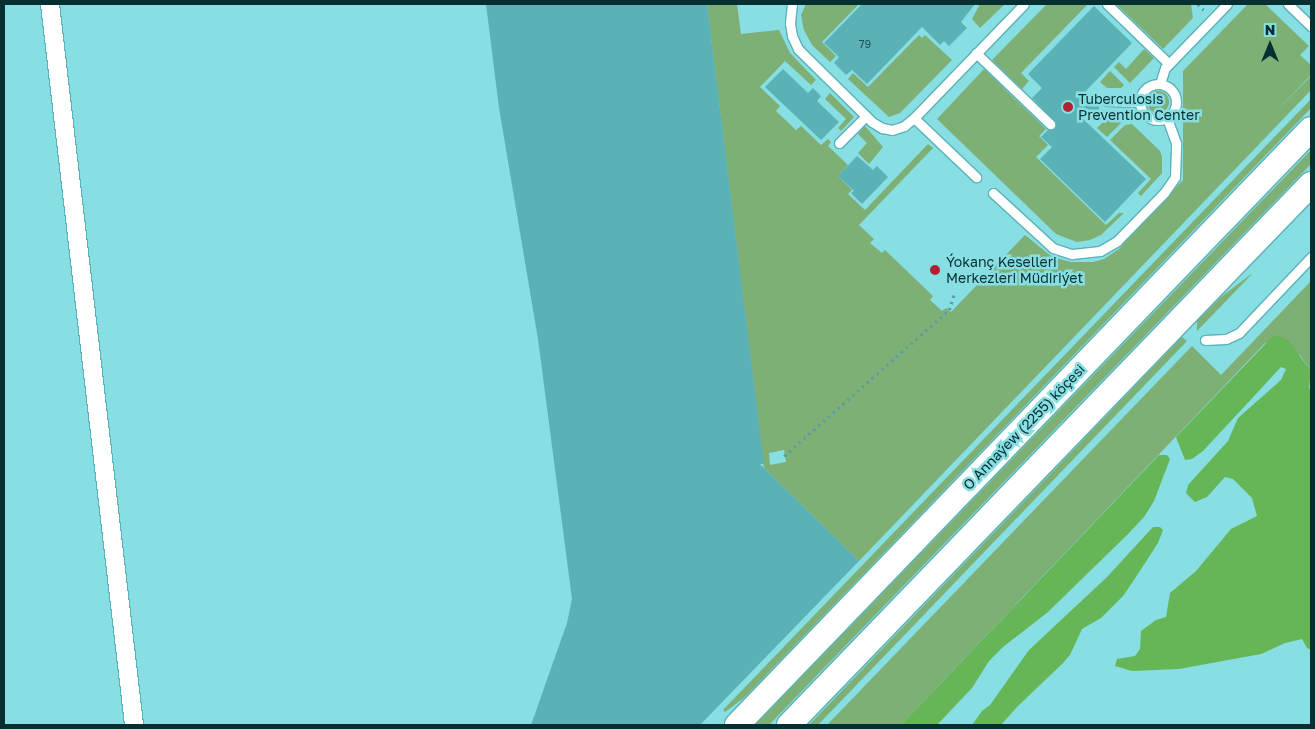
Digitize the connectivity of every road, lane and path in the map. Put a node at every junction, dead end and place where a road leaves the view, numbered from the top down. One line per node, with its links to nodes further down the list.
1 (50, 4): 28 (street)
2 (792, 4): 15 (lane)
3 (1024, 4): 10 (lane)
4 (1106, 4): 11 (lane)
5 (1198, 4): 8 (path)
6 (1227, 4): 11 (lane)
7 (1288, 4): 9 (lane)
8 (1205, 10)
9 (1311, 26)
10 (976, 53): 16 (lane); 18 (lane)
11 (1169, 64): 12 (lane)
12 (1160, 84): 14 (lane); 17 (lane)
13 (1107, 101): 14 (lane)
14 (1139, 102): 17 (lane)
15 (866, 116): 16 (lane); 20 (lane)
16 (914, 118): 21 (lane)
17 (1167, 118): 23 (lane)
18 (1050, 124)
19 (1311, 129): 29 (main road, O Annaýew (2255) köçesi)
20 (839, 143)
21 (976, 177)
22 (1311, 184): 30 (main road)
23 (993, 193)
24 (1311, 257): 26 (lane)
25 (954, 295): 27 (path)
26 (1205, 340)
27 (784, 456)
28 (134, 725)
29 (738, 725)
30 (789, 725)

